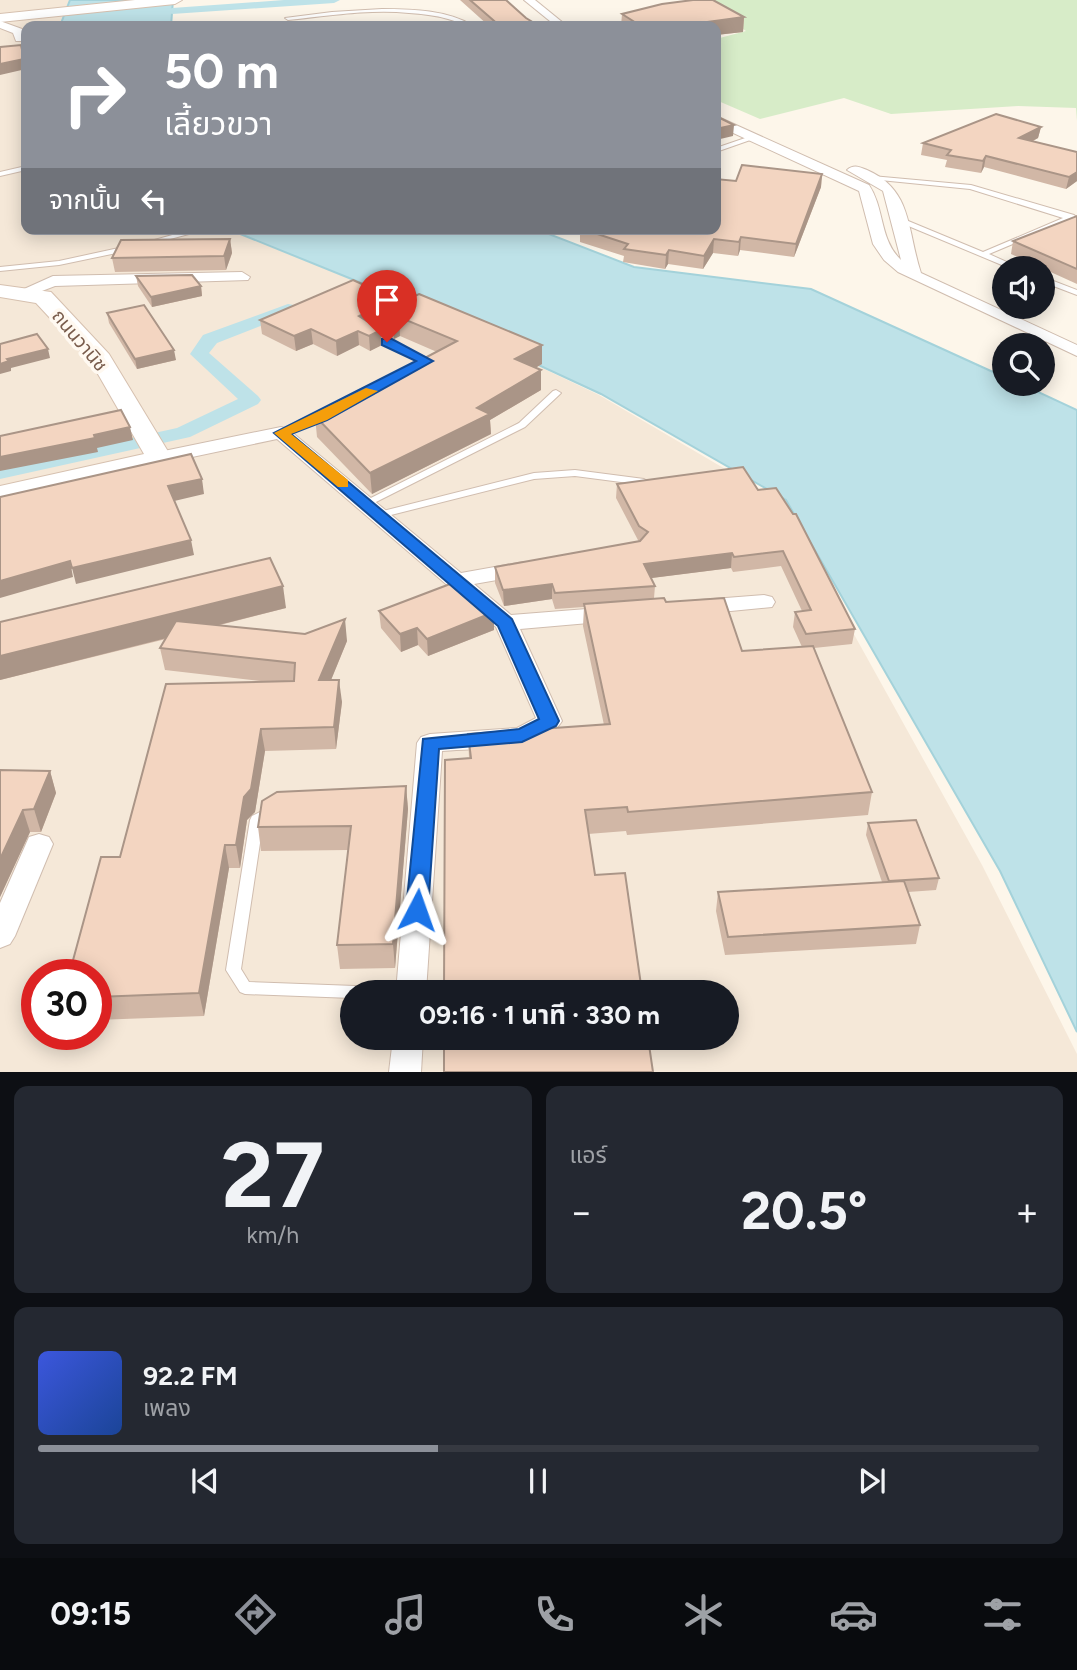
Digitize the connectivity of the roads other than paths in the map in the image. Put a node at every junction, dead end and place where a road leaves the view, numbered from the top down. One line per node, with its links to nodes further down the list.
1 (175, 0): 3 (street)
2 (525, 4): 7 (street); 8 (street)
3 (0, 18)
4 (288, 18): 6 (lane)
5 (645, 19): 9 (lane)
6 (461, 21)
7 (537, 21)
8 (554, 21)
9 (629, 21)
10 (0, 24): 11 (street)
11 (20, 38)
12 (721, 112): 18 (street)
13 (721, 122): 14 (street)
14 (754, 137): 15 (lane); 25 (street)
15 (721, 148)
16 (21, 169): 17 (lane)
17 (0, 174)
18 (872, 178): 19 (lane); 20 (street)
19 (1074, 218): 22 (lane)
20 (898, 220): 22 (lane); 25 (street)
21 (179, 235): 24 (lane)
22 (984, 254): 23 (lane)
23 (992, 258)
24 (0, 269)
25 (914, 276): 31 (street)
26 (242, 277): 28 (street)
27 (1055, 284): 29 (lane)
28 (11, 293): 36 (street, ถนนวานิช)
29 (1077, 293)
30 (380, 327): 32 (lane)
31 (1077, 351)
32 (403, 374)
33 (556, 393): 39 (lane)
34 (334, 411): 35 (lane)
35 (281, 433): 36 (street); 39 (street)
36 (159, 458): 38 (street)
37 (662, 481): 39 (lane)
38 (0, 494)
39 (373, 509): 41 (street)
40 (538, 566): 41 (street)
41 (456, 581): 45 (street)
42 (764, 602): 43 (street)
43 (682, 608)
44 (628, 613): 45 (street)
45 (506, 623): 49 (street)
46 (291, 807): 50 (lane)
47 (38, 844): 48 (street)
48 (0, 936)
49 (412, 980)
50 (340, 991)
51 (407, 1050): 52 (street)
52 (405, 1072)

